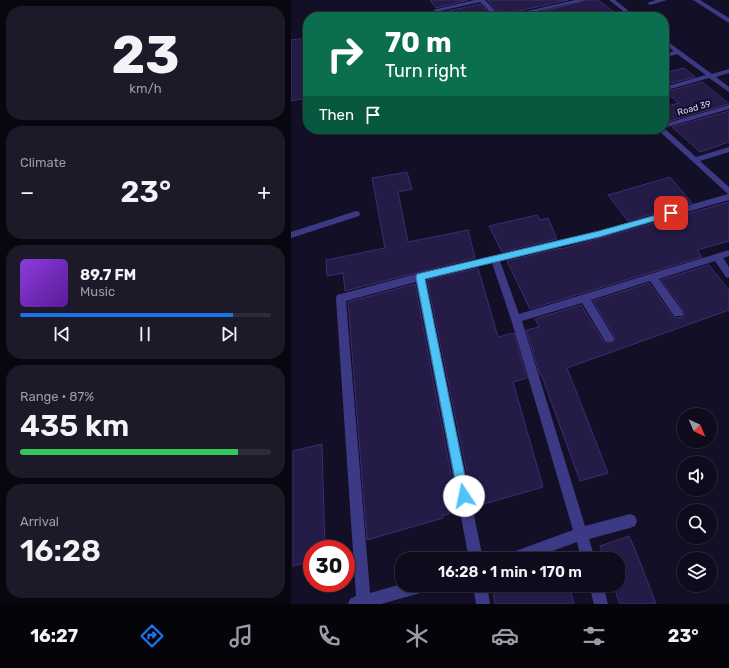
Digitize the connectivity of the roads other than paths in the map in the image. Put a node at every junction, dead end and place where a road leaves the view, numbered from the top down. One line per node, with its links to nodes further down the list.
1 (481, 0): 7 (street); 8 (street)
2 (583, 0): 9 (street)
3 (612, 0): 10 (street)
4 (664, 0): 6 (street)
5 (696, 0): 11 (street)
6 (650, 3)
7 (436, 10)
8 (493, 12)
9 (527, 12)
10 (627, 12)
11 (729, 21)
12 (669, 45): 13 (street)
13 (678, 52): 14 (street); 16 (street)
14 (669, 55)
15 (729, 70): 16 (street)
16 (710, 75): 17 (street); 18 (street)
17 (669, 87)
18 (729, 90)
19 (729, 107): 20 (street, Road 39)
20 (669, 125)
21 (666, 134): 23 (street)
22 (729, 149): 23 (street)
23 (694, 160): 24 (street)
24 (729, 192)
25 (729, 197): 30 (street)
26 (356, 214): 27 (street)
27 (291, 235)
28 (729, 253): 29 (street)
29 (717, 257): 31 (street); 33 (street)
30 (495, 259): 32 (street); 36 (street)
31 (729, 274)
32 (420, 277): 40 (street); 46 (street)
33 (652, 277): 34 (street); 35 (street)
34 (584, 298): 36 (street); 37 (street)
35 (678, 313)
36 (516, 318): 39 (street)
37 (609, 338)
38 (630, 521): 39 (street)
39 (581, 534): 41 (street); 42 (street)
40 (475, 552)
41 (531, 552)
42 (586, 552)
43 (400, 592): 46 (street)
44 (481, 592): 47 (street)
45 (598, 592): 48 (street)
46 (361, 603)
47 (483, 604)
48 (601, 604)

